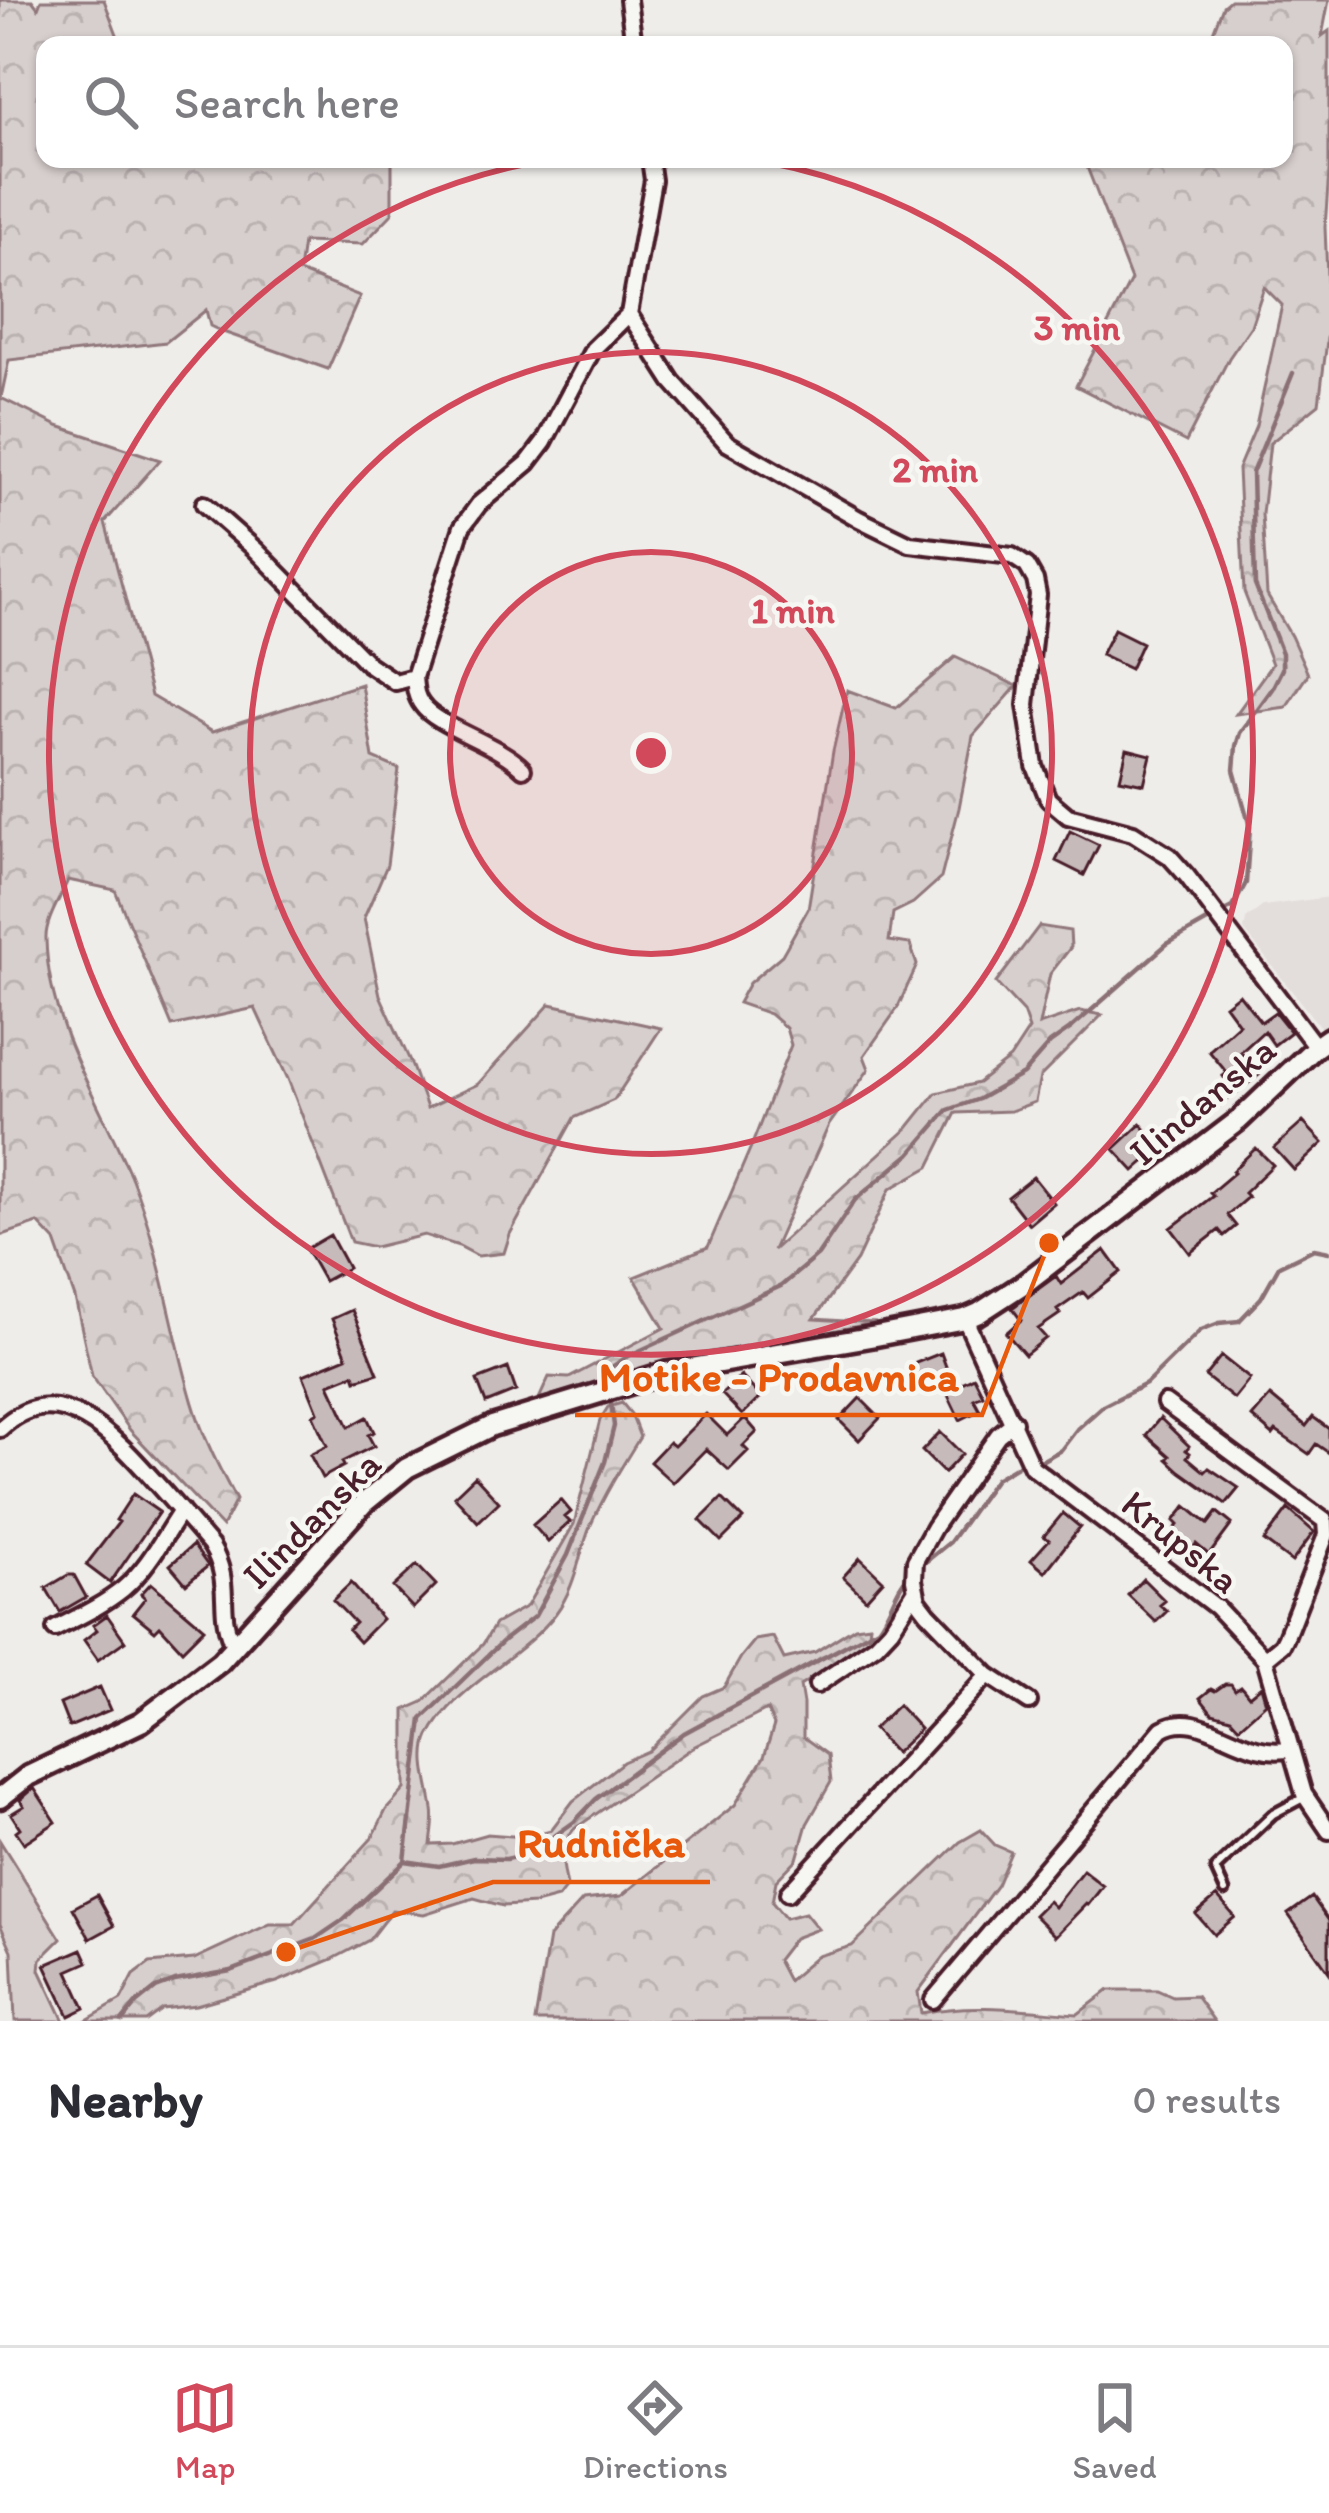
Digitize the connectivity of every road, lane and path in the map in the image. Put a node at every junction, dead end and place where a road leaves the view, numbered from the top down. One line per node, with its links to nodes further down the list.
1 (628, 0): 2 (street)
2 (633, 36)
3 (651, 168): 4 (street)
4 (629, 314): 6 (street); 8 (street)
5 (204, 503): 6 (street)
6 (414, 676): 7 (street)
7 (523, 769)
8 (1322, 1042): 9 (street, Ilindanska)
9 (964, 1319): 11 (street, Krupska); 16 (street, Ilindanska)
10 (1165, 1403): 17 (street)
11 (1014, 1422): 14 (street); 17 (street, Krupska)
12 (0, 1429): 13 (street)
13 (181, 1511): 15 (street); 16 (street)
14 (914, 1586): 18 (street); 19 (street)
15 (55, 1629)
16 (234, 1647): 23 (street, Ilindanska)
17 (1265, 1659): 21 (street, Krupska)
18 (988, 1675): 20 (street); 26 (street)
19 (818, 1684)
20 (1029, 1702)
21 (1291, 1749): 22 (street, Krupska); 27 (street)
22 (1306, 1797): 24 (street, Krupska); 25 (lane)
23 (0, 1798)
24 (1329, 1831)
25 (1225, 1891)
26 (788, 1893)
27 (933, 2000)

